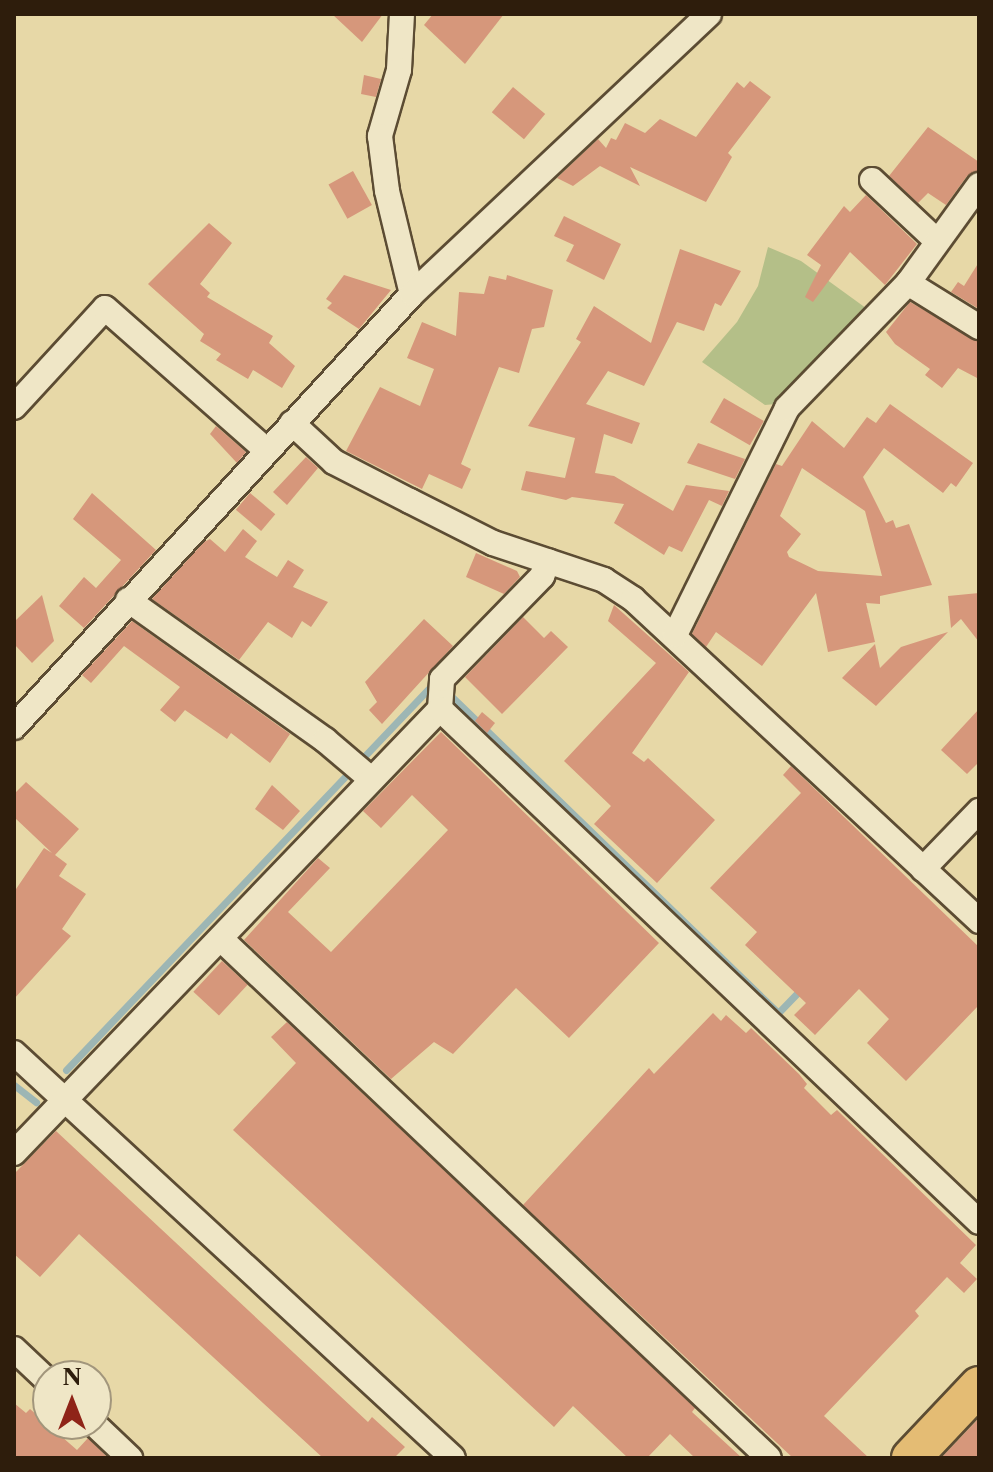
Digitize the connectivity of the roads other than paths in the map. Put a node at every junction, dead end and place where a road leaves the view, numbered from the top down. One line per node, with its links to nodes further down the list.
1 (402, 14): 7 (street)
2 (709, 14): 7 (street)
3 (872, 180): 5 (street)
4 (979, 185): 5 (street)
5 (937, 241): 6 (street)
6 (908, 283): 8 (street); 14 (street)
7 (412, 294): 10 (street)
8 (979, 327)
9 (14, 407): 11 (street)
10 (292, 423): 11 (street); 12 (street)
11 (267, 451): 13 (street)
12 (548, 561): 14 (street); 15 (street)
13 (128, 600): 16 (street); 17 (street)
14 (675, 635): 19 (street)
15 (441, 695): 17 (street); 25 (street)
16 (14, 727)
17 (361, 771): 21 (street)
18 (979, 811): 19 (street)
19 (918, 865): 20 (street)
20 (979, 921)
21 (222, 940): 23 (street); 32 (street)
22 (14, 1053): 23 (street)
23 (65, 1099): 24 (street); 31 (street)
24 (14, 1153)
25 (979, 1222)
26 (14, 1349): 27 (street)
27 (32, 1366)
28 (979, 1386): 33 (main road)
29 (111, 1440): 30 (street)
30 (130, 1458)
31 (453, 1458)
32 (769, 1458)
33 (911, 1458)

